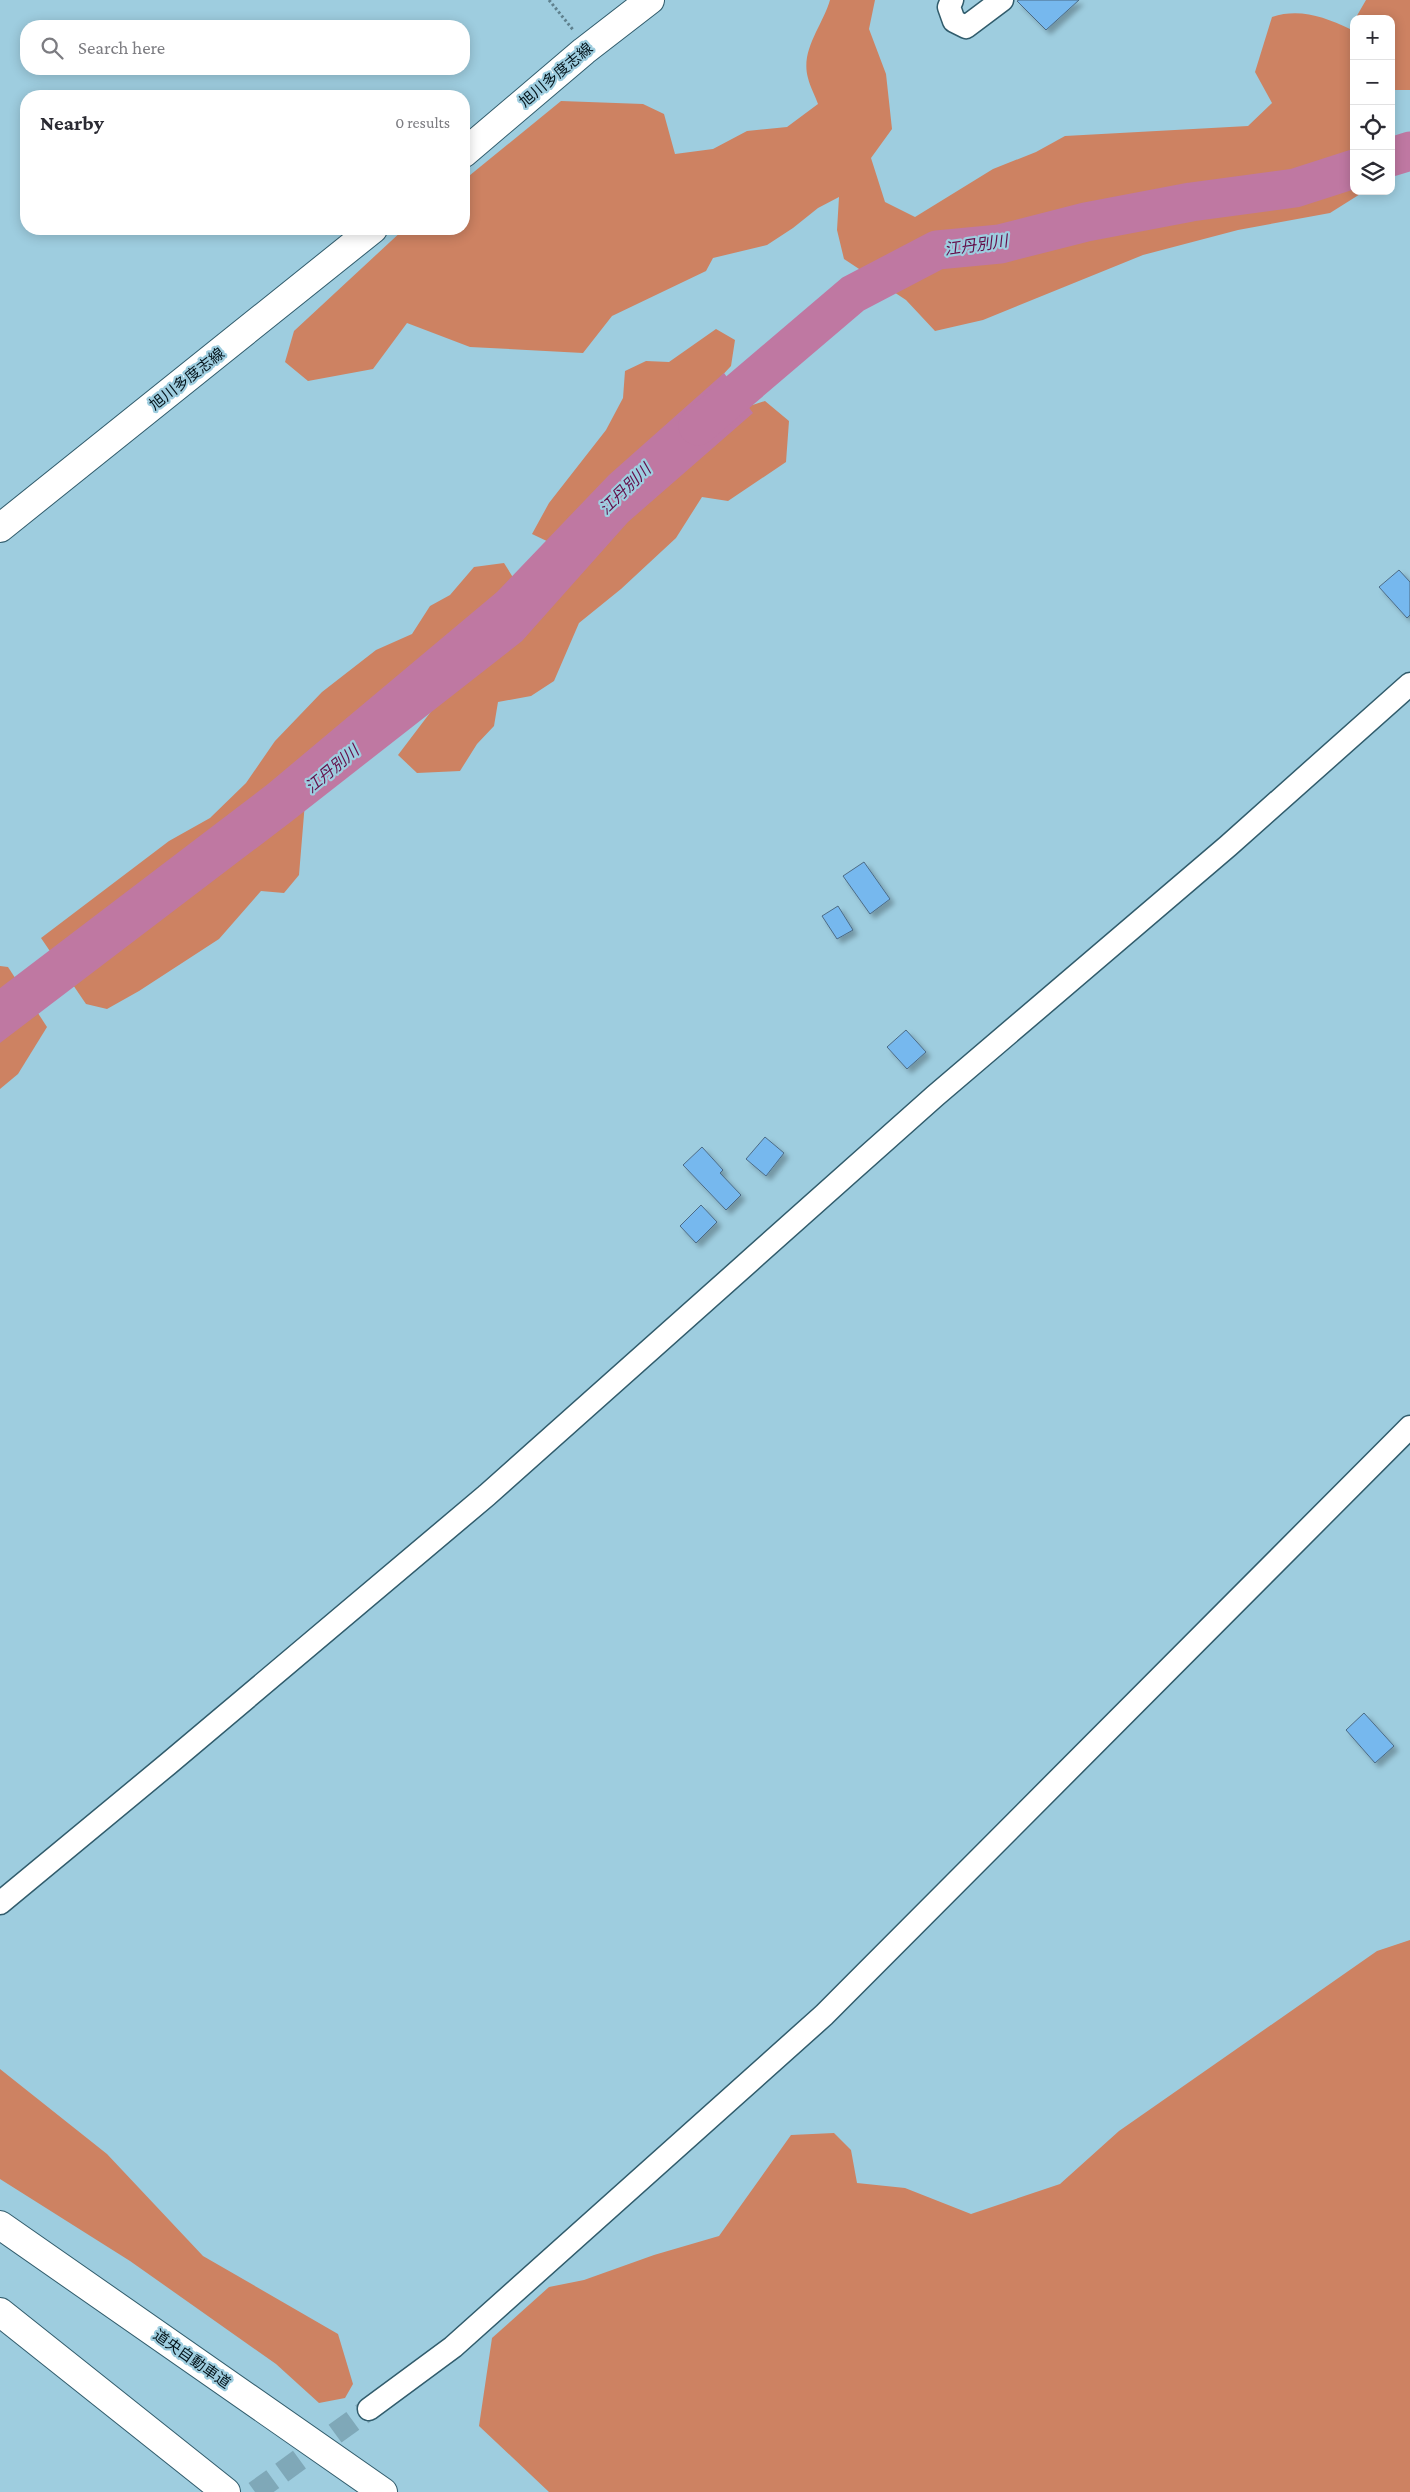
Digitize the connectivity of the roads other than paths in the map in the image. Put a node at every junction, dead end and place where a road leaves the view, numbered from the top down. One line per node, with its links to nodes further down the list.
1 (650, 0): 4 (main road, 旭川多度志線)
2 (952, 0): 3 (street)
3 (1002, 0)
4 (470, 148)
5 (366, 235): 6 (main road, 旭川多度志線)
6 (0, 528)
7 (1410, 684): 9 (street)
8 (1410, 1427): 12 (street)
9 (0, 1903)
10 (0, 2225): 14 (main road, 道央自動車道)
11 (0, 2312): 13 (main road)
12 (369, 2409)
13 (226, 2492)
14 (383, 2492)

